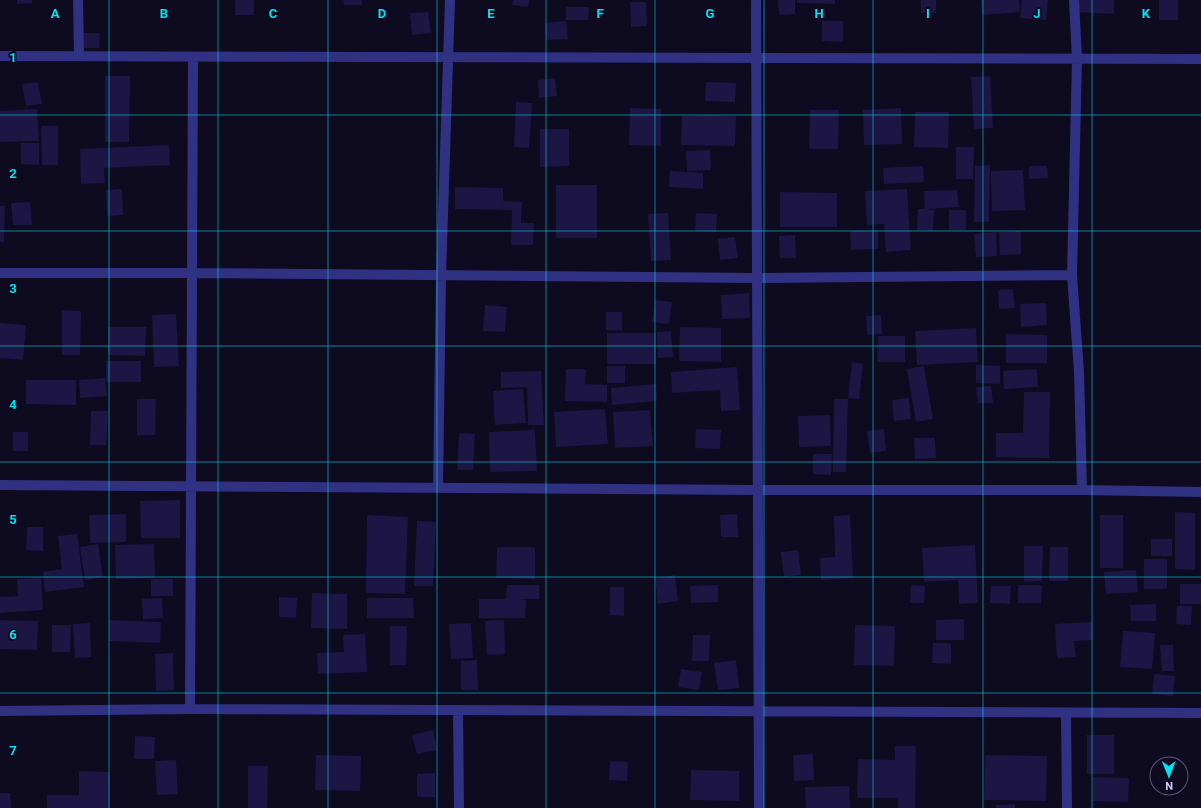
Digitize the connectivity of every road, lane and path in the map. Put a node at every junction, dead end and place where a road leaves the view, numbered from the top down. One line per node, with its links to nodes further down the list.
1 (78, 0): 6 (street)
2 (450, 0): 8 (street)
3 (756, 0): 9 (street)
4 (1074, 0): 10 (street)
5 (0, 56): 6 (street)
6 (79, 56): 7 (street)
7 (193, 57): 8 (street); 13 (street)
8 (449, 57): 9 (street); 15 (street)
9 (756, 58): 10 (street); 16 (street)
10 (1077, 59): 11 (street); 14 (street)
11 (1201, 59)
12 (0, 273): 13 (street)
13 (192, 273): 15 (street); 18 (street)
14 (1072, 275): 16 (street); 21 (street)
15 (441, 276): 16 (street); 19 (street)
16 (757, 278): 20 (street)
17 (0, 485): 18 (street)
18 (191, 486): 19 (street); 23 (street)
19 (438, 488): 20 (street)
20 (758, 490): 21 (street); 26 (street)
21 (1082, 490): 22 (street)
22 (1201, 492)
23 (190, 709): 24 (street); 25 (street)
24 (458, 710): 26 (street); 29 (street)
25 (0, 711)
26 (759, 711): 27 (street); 30 (street)
27 (1066, 713): 28 (street); 31 (street)
28 (1201, 713)
29 (458, 808)
30 (759, 808)
31 (1067, 808)

